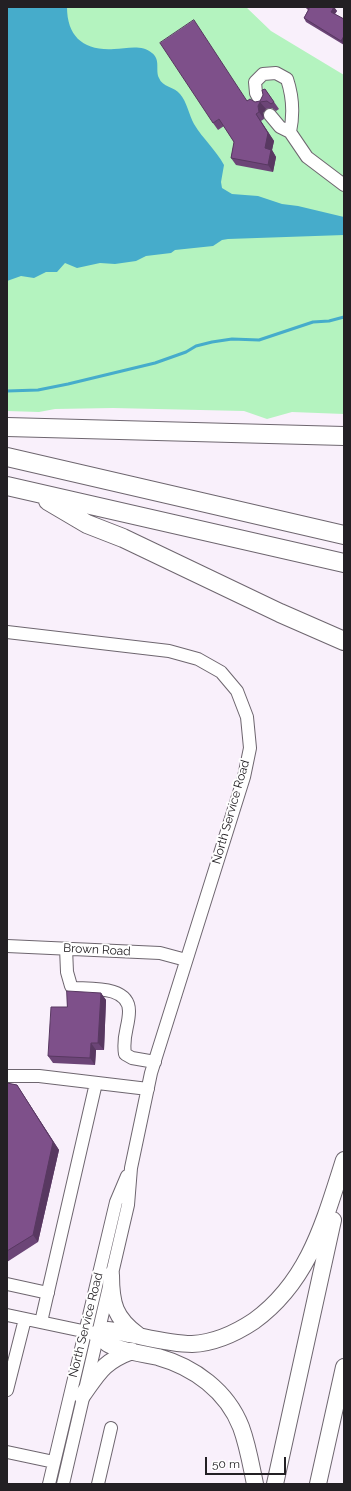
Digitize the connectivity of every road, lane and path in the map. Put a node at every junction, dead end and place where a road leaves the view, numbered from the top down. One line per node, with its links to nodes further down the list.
1 (261, 102): 3 (street)
2 (270, 115): 3 (street)
3 (290, 132): 4 (street)
4 (344, 185)
5 (7, 427): 6 (highway)
6 (344, 436)
7 (7, 457): 10 (highway)
8 (7, 486): 9 (highway)
9 (33, 492): 11 (highway); 13 (highway)
10 (344, 535)
11 (344, 563)
12 (7, 632): 16 (street, North Service Road)
13 (344, 641)
14 (7, 946): 15 (street, Brown Road)
15 (66, 948): 16 (street, Brown Road); 17 (street)
16 (186, 960): 17 (street, North Service Road)
17 (155, 1062): 20 (street, North Service Road)
18 (7, 1076): 19 (street)
19 (96, 1083): 20 (street); 26 (street)
20 (148, 1089): 22 (street, North Service Road)
21 (344, 1160): 31 (main road)
22 (131, 1168): 24 (street, North Service Road); 30 (street, North Service Road)
23 (344, 1170): 45 (main road)
24 (111, 1275): 30 (street, North Service Road); 31 (main road)
25 (7, 1284): 26 (street)
26 (48, 1293): 29 (street)
27 (7, 1315): 28 (street)
28 (25, 1319): 29 (street); 35 (street)
29 (41, 1322): 30 (street)
30 (90, 1333): 31 (main road); 32 (main road); 37 (street, North Service Road); 40 (street, North Service Road)
31 (140, 1336)
32 (132, 1351): 37 (main road); 44 (main road)
33 (344, 1366): 36 (main road)
34 (344, 1376): 36 (main road)
35 (7, 1390)
36 (338, 1394): 46 (main road)
37 (82, 1396): 42 (street, North Service Road)
38 (111, 1428): 43 (street)
39 (7, 1452): 40 (street)
40 (54, 1462): 41 (street, North Service Road)
41 (49, 1484)
42 (63, 1484)
43 (98, 1484)
44 (255, 1484)
45 (275, 1484)
46 (318, 1484)

